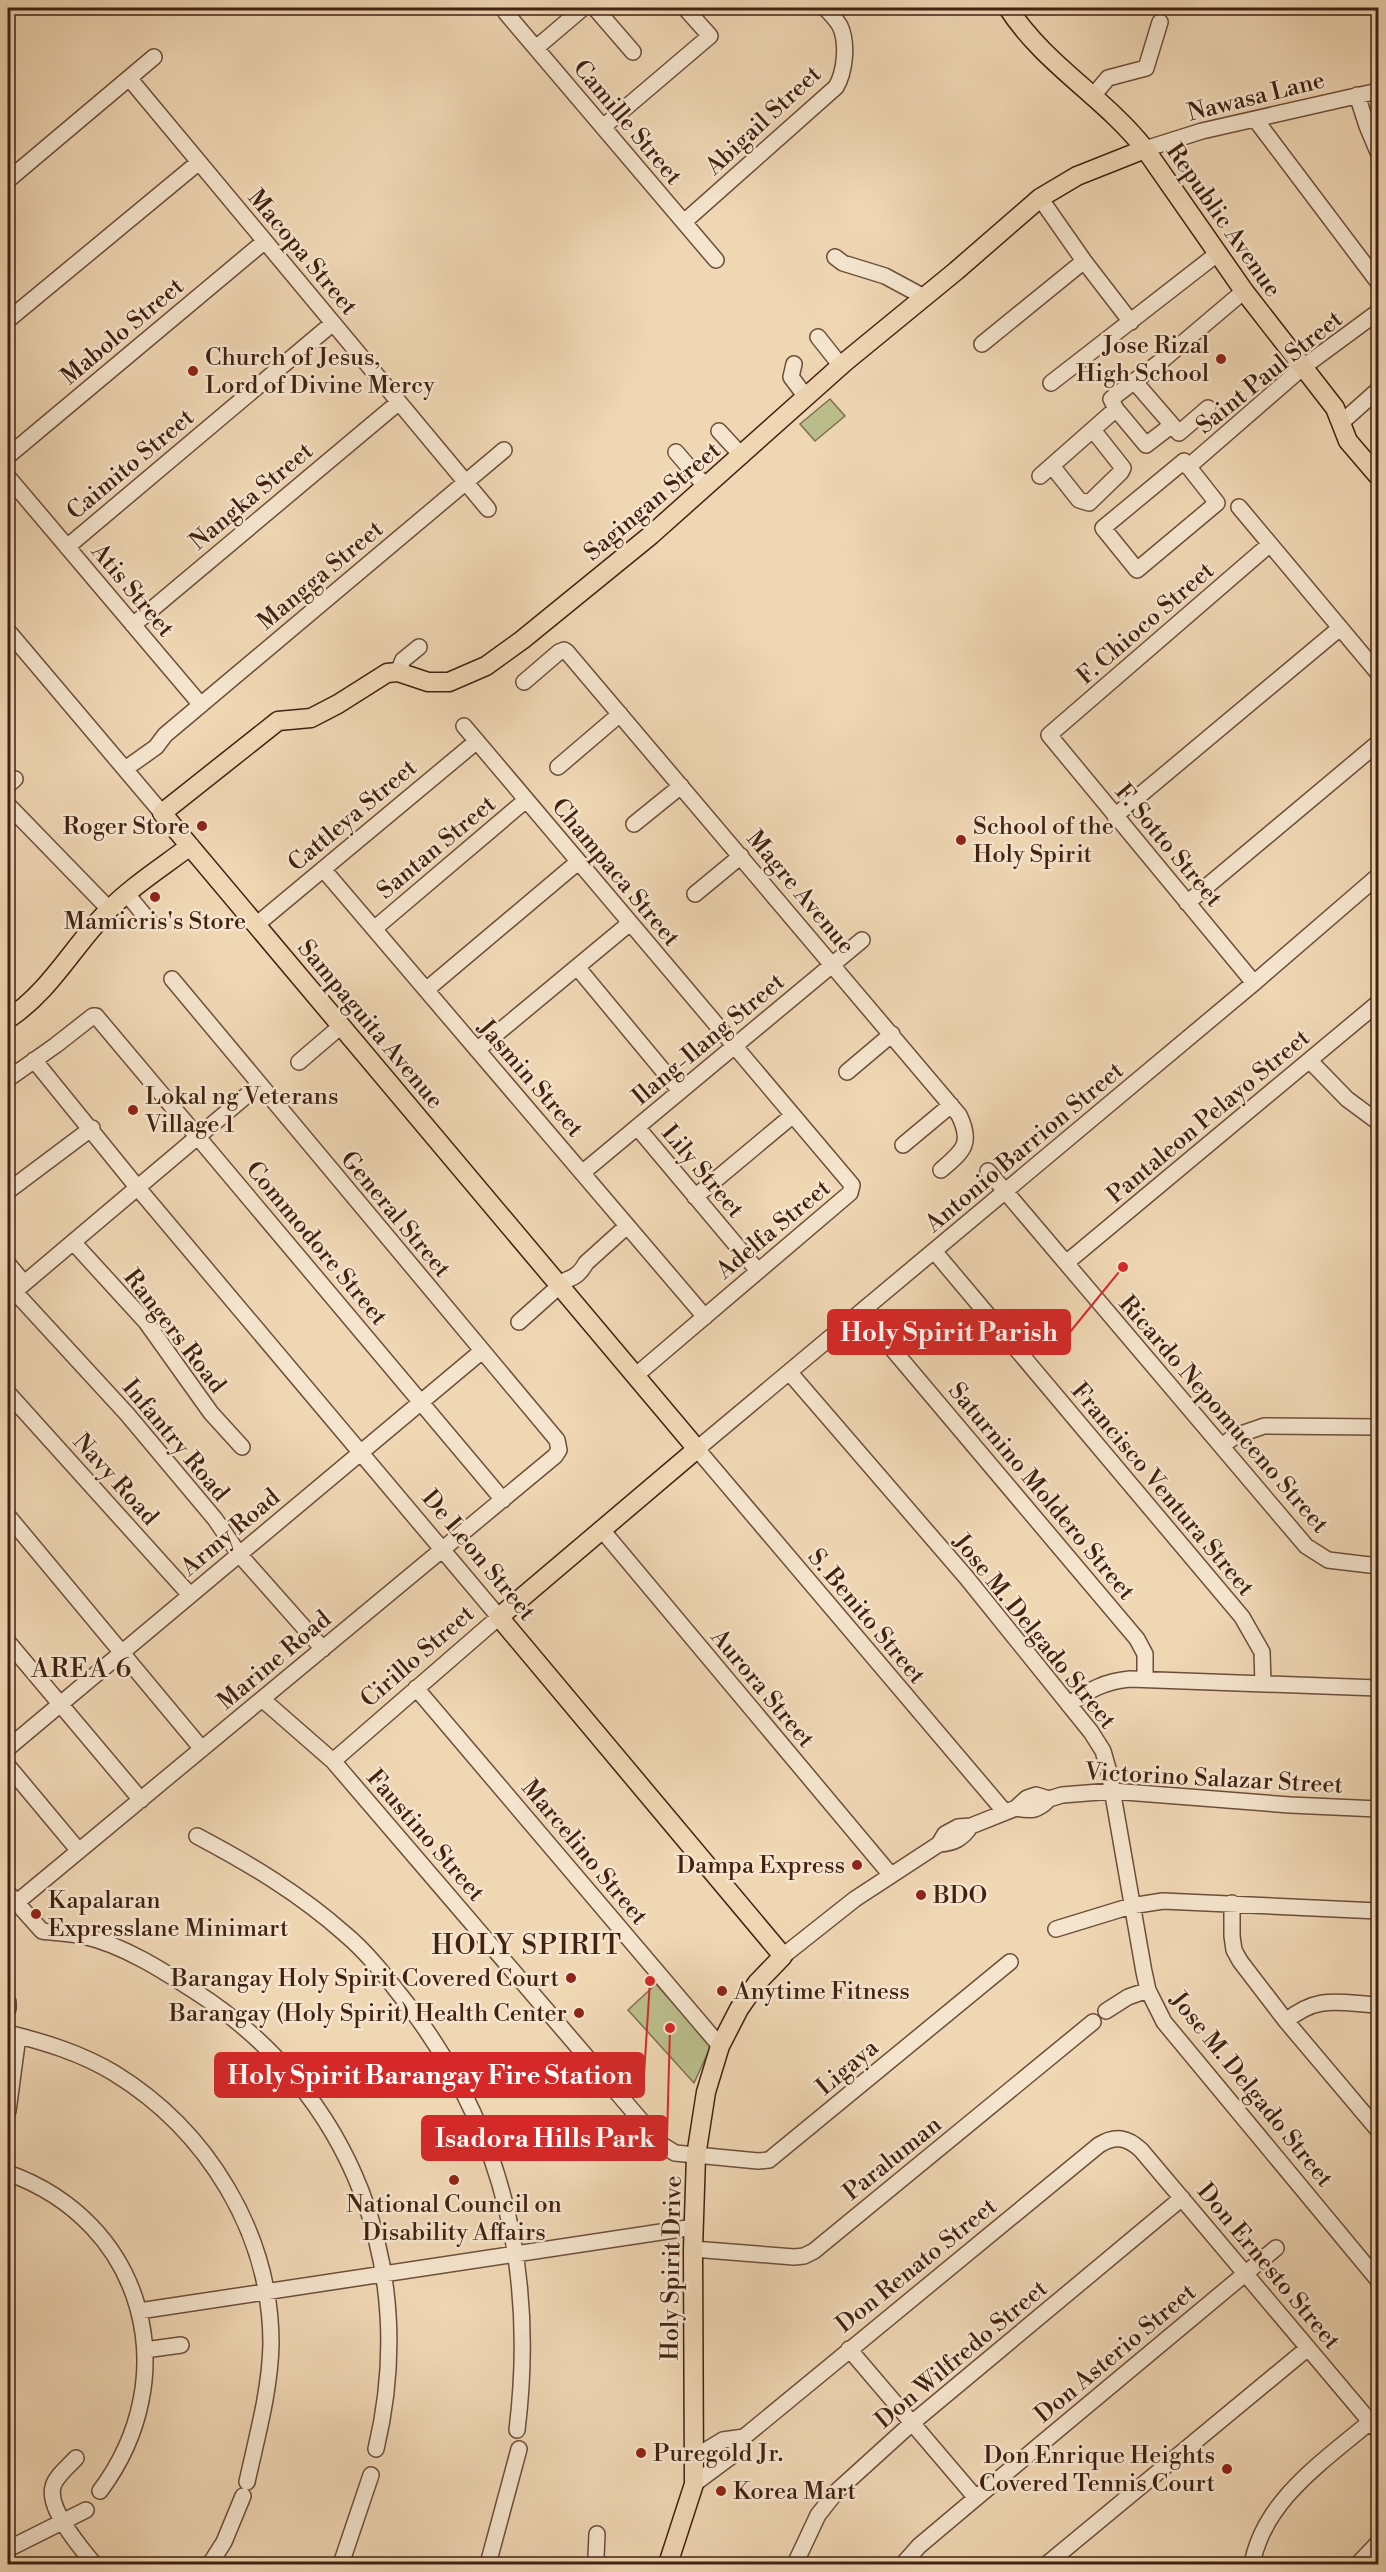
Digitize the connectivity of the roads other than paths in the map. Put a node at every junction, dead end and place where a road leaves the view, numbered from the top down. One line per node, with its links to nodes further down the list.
1 (583, 8): 8 (street)
2 (595, 8): 9 (street)
3 (685, 8): 16 (street)
4 (825, 8): 22 (street, Abigail Street)
5 (1008, 8): 14 (main road, Republic Avenue)
6 (506, 13): 8 (street, Camille Street)
7 (1160, 22): 14 (street)
8 (536, 48): 16 (street, Camille Street)
9 (633, 52)
10 (154, 57): 11 (street)
11 (129, 78): 19 (street, Macopa Street); 20 (street)
12 (1378, 91): 13 (street, Nawasa Lane)
13 (1357, 94): 15 (street, Nawasa Lane); 18 (street)
14 (1092, 97): 17 (main road, Republic Avenue)
15 (1255, 119): 17 (street, Nawasa Lane); 28 (street)
16 (603, 127): 22 (street, Camille Street)
17 (1145, 149): 21 (main road, Sagingan Street); 24 (main road, Republic Avenue)
18 (1378, 152)
19 (199, 162): 23 (street, Macopa Street); 32 (street)
20 (8, 180)
21 (1040, 198): 27 (street); 30 (main road, Sagingan Street)
22 (684, 222): 26 (street, Camille Street)
23 (265, 241): 33 (street, Macopa Street); 53 (street, Mabolo Street)
24 (1217, 254): 29 (main road, Republic Avenue); 34 (street)
25 (835, 257): 30 (street)
26 (716, 260)
27 (1084, 261): 34 (street); 36 (street)
28 (1378, 282)
29 (1244, 291): 39 (main road, Republic Avenue); 40 (street)
30 (924, 297): 38 (main road, Sagingan Street)
31 (1378, 312): 39 (street, Saint Paul Street)
32 (8, 320)
33 (333, 322): 44 (street, Macopa Street); 63 (street, Caimito Street)
34 (1131, 322): 41 (street)
35 (818, 337): 38 (street)
36 (982, 344)
37 (794, 364): 43 (street)
38 (841, 366): 43 (main road, Sagingan Street)
39 (1302, 368): 47 (main road, Republic Avenue); 55 (street, Saint Paul Street)
40 (1134, 381): 46 (street); 48 (street)
41 (1052, 383)
42 (1378, 390): 47 (street)
43 (806, 397): 54 (main road, Sagingan Street)
44 (399, 402): 58 (street, Macopa Street); 64 (street, Nangka Street)
45 (1208, 408): 48 (street)
46 (1116, 409): 48 (street); 50 (street)
47 (1342, 422): 56 (main road, Republic Avenue)
48 (1172, 425)
49 (719, 430): 54 (street)
50 (1093, 430): 50 (street)
51 (504, 450): 58 (street, Mangga Street)
52 (676, 452): 59 (street)
53 (8, 456)
54 (742, 456): 59 (main road, Sagingan Street)
55 (1188, 467): 55 (street, Saint Paul Street)
56 (1378, 476)
57 (8, 477): 63 (street, Atis Street)
58 (465, 482): 61 (street, Macopa Street); 71 (street, Mangga Street)
59 (706, 487): 68 (main road, Sagingan Street)
60 (1239, 507): 62 (street)
61 (488, 509)
62 (1270, 544): 65 (street); 74 (street, F. Chioco Street)
63 (67, 547): 64 (street, Atis Street)
64 (133, 625): 71 (street, Atis Street)
65 (1340, 628): 69 (street); 83 (street)
66 (8, 631): 78 (street, Sampaguita Avenue)
67 (419, 647): 68 (street)
68 (398, 672): 82 (main road)
69 (1378, 673)
70 (524, 682): 72 (street, Magre Avenue)
71 (201, 705): 78 (street, Mangga Street)
72 (620, 714): 77 (street); 79 (street, Magre Avenue)
73 (464, 726): 75 (street, Champaca Street)
74 (1048, 735): 83 (street, F. Sotto Street)
75 (477, 741): 80 (street, Champaca Street); 88 (street, Cattleya Street)
76 (1378, 742): 92 (street)
77 (558, 767)
78 (125, 769): 82 (street, Sampaguita Avenue)
79 (681, 786): 84 (street); 86 (street, Magre Avenue)
80 (526, 800): 87 (street, Champaca Street); 97 (street, Santan Street)
81 (8, 805): 93 (street)
82 (162, 813): 85 (main road, Sampaguita Avenue)
83 (1115, 816): 92 (street, F. Sotto Street)
84 (634, 824)
85 (190, 846): 90 (main road); 96 (main road, Sampaguita Avenue)
86 (741, 856): 91 (street); 99 (street, Magre Avenue)
87 (578, 862): 95 (street, Champaca Street); 103 (street)
88 (323, 869): 96 (street, Cattleya Street); 97 (street, Jasmin Street)
89 (1378, 876): 102 (street, Antonio Barrion Street)
90 (126, 893): 93 (main road); 94 (street)
91 (695, 894)
92 (1187, 903): 102 (street, F. Sotto Street)
93 (109, 909): 105 (main road)
94 (150, 922)
95 (630, 923): 100 (street); 108 (street, Champaca Street)
96 (256, 925): 106 (main road, Sampaguita Avenue)
97 (374, 929): 103 (street, Jasmin Street)
98 (862, 940): 99 (street, Ilang-Ilang Street)
99 (833, 964): 107 (street, Magre Avenue); 108 (street, Ilang-Ilang Street)
100 (577, 967): 109 (street); 116 (street)
101 (172, 979): 115 (street, General Street)
102 (1254, 983): 129 (street, Antonio Barrion Street)
103 (426, 990): 109 (street, Jasmin Street)
104 (1378, 1003): 111 (street, Pantaleon Pelayo Street)
105 (8, 1019)
106 (341, 1026): 112 (street); 137 (main road, Sampaguita Avenue)
107 (892, 1034): 113 (street); 117 (street, Magre Avenue)
108 (734, 1047): 116 (street, Ilang-Ilang Street); 118 (street, Adelfa Street)
109 (477, 1050): 126 (street, Jasmin Street)
110 (34, 1060): 114 (street); 121 (street, De Leon Street); 122 (street, Commodore Street)
111 (1310, 1061): 119 (street); 135 (street, Pantaleon Pelayo Street)
112 (299, 1062)
113 (847, 1072)
114 (8, 1079)
115 (259, 1085): 122 (street); 142 (street, General Street)
116 (680, 1092): 120 (street, Ilang-Ilang Street)
117 (951, 1105): 123 (street); 124 (street, Magre Avenue)
118 (792, 1116): 130 (street); 136 (street, Adelfa Street)
119 (1378, 1122)
120 (637, 1127): 126 (street, Ilang-Ilang Street); 130 (street, Lily Street)
121 (92, 1128): 127 (street, De Leon Street); 128 (street)
122 (198, 1136): 127 (street); 146 (street, Commodore Street)
123 (903, 1145)
124 (941, 1170)
125 (988, 1171): 129 (street, Ricardo Nepomuceno Street)
126 (582, 1173): 131 (street, Jasmin Street)
127 (137, 1187): 132 (street); 152 (street, De Leon Street)
128 (8, 1191)
129 (1006, 1192): 133 (street, Antonio Barrion Street); 135 (street, Ricardo Nepomuceno Street)
130 (696, 1197): 136 (street, Lily Street)
131 (627, 1226): 137 (street); 140 (street, Jasmin Street)
132 (73, 1242): 138 (street); 149 (street, Rangers Road)
133 (934, 1251): 139 (street, Antonio Barrion Street); 165 (street, Francisco Ventura Street)
134 (8, 1263): 138 (street, Infantry Road)
135 (1066, 1263): 148 (street, Ricardo Nepomuceno Street)
136 (758, 1271): 140 (street, Adelfa Street)
137 (563, 1283): 141 (street); 144 (main road, Sampaguita Avenue)
138 (15, 1290): 157 (street, Infantry Road)
139 (862, 1312): 143 (street, Antonio Barrion Street); 164 (street, Saturnino Moldero Street)
140 (705, 1317): 144 (street, Adelfa Street)
141 (519, 1322)
142 (482, 1351): 146 (street, Army Road); 151 (street, General Street)
143 (790, 1373): 150 (street, Antonio Barrion Street); 170 (street, Jose M. Delgado Street)
144 (635, 1376): 150 (main road, Sampaguita Avenue)
145 (8, 1393): 159 (street, Navy Road)
146 (421, 1402): 152 (street, Army Road); 153 (street, Commodore Street)
147 (1378, 1427): 148 (street)
148 (1222, 1446): 158 (street, Ricardo Nepomuceno Street)
149 (242, 1447)
150 (696, 1449): 155 (main road, Cirillo Street); 178 (street, S. Benito Street)
151 (559, 1450): 153 (street, Marine Road)
152 (361, 1452): 156 (street, De Leon Street); 157 (street, Army Road)
153 (503, 1500): 156 (street, Marine Road)
154 (8, 1516): 163 (street)
155 (602, 1530): 160 (main road, Cirillo Street); 181 (street, Aurora Street)
156 (443, 1550): 160 (street, De Leon Street); 162 (street, Marine Road)
157 (239, 1554): 159 (street, Army Road); 162 (street, Infantry Road)
158 (1378, 1566)
159 (190, 1595): 163 (street, Army Road)
160 (499, 1617): 166 (street, Cirillo Street); 187 (main road, De Leon Street)
161 (8, 1642): 169 (street)
162 (323, 1649): 168 (street, Marine Road)
163 (122, 1652): 169 (street, Army Road); 172 (street)
164 (1145, 1679): 165 (street); 170 (street)
165 (1263, 1683): 167 (street)
166 (416, 1688): 173 (street, Cirillo Street); 197 (street, Marcelino Street)
167 (1378, 1688)
168 (262, 1699): 172 (street, Marine Road); 173 (street, Faustino Street)
169 (60, 1704): 171 (street, Army Road); 176 (street)
170 (1069, 1705): 175 (street, Jose M. Delgado Street)
171 (8, 1748)
172 (202, 1749): 176 (street, Marine Road)
173 (333, 1761): 201 (street, Faustino Street)
174 (8, 1766): 180 (street)
175 (1112, 1791): 177 (street, Victorino Salazar Street); 178 (street, Victorino Salazar Street); 184 (street, Jose M. Delgado Street)
176 (141, 1800): 180 (street, Marine Road)
177 (1378, 1809)
178 (1010, 1810): 181 (street, Victorino Salazar Street)
179 (197, 1836): 207 (street)
180 (79, 1851): 182 (street, Marine Road)
181 (890, 1874): 187 (street, Victorino Salazar Street)
182 (12, 1898): 208 (street)
183 (1232, 1903): 184 (street); 185 (street); 194 (street)
184 (1131, 1905): 186 (street); 189 (street, Jose M. Delgado Street)
185 (1378, 1911)
186 (1056, 1929)
187 (783, 1956): 197 (main road, Holy Spirit Drive)
188 (1010, 1962): 201 (street, Ligaya)
189 (1148, 1990): 193 (street); 210 (street, Jose M. Delgado Street)
190 (8, 2002): 192 (street)
191 (1378, 2005): 194 (street)
192 (8, 2009)
193 (1107, 2011)
194 (1286, 2021): 199 (street)
195 (1093, 2022): 206 (street, Paraluman)
196 (13, 2035): 198 (street); 211 (street)
197 (720, 2046): 201 (main road, Holy Spirit Drive)
198 (8, 2111)
199 (1375, 2119)
200 (1120, 2138): 203 (street, Don Ernesto Street); 215 (street, Don Renato Street)
201 (696, 2156): 204 (main road, Holy Spirit Drive)
202 (8, 2173): 212 (street)
203 (1182, 2198): 209 (street, Don Ernesto Street); 217 (street, Don Wilfredo Street)
204 (694, 2227): 206 (main road, Holy Spirit Drive); 207 (street)
205 (1276, 2248): 209 (street, Don Asterio Street)
206 (693, 2249): 223 (main road, Holy Spirit Drive)
207 (517, 2255): 208 (street); 219 (street)
208 (385, 2274): 211 (street); 222 (street)
209 (1245, 2274): 214 (street, Don Ernesto Street); 228 (street, Don Asterio Street)
210 (1378, 2280)
211 (266, 2292): 212 (street); 235 (street)
212 (139, 2311): 216 (street)
213 (181, 2345): 216 (street)
214 (1308, 2348): 218 (street, Don Ernesto Street); 242 (street)
215 (849, 2349): 217 (street); 220 (street, Don Renato Street)
216 (145, 2350): 227 (street)
217 (912, 2423): 228 (street); 240 (street, Don Wilfredo Street)
218 (1375, 2426): 243 (street)
219 (517, 2430)
220 (744, 2437): 223 (street, Don Renato Street); 226 (street, Don Renato Street)
221 (519, 2449): 237 (street)
222 (376, 2450)
223 (694, 2457): 226 (main road, Holy Spirit Drive)
224 (76, 2458): 230 (street)
225 (371, 2475): 236 (street)
226 (694, 2484): 239 (main road, Holy Spirit Drive)
227 (100, 2491)
228 (976, 2498): 241 (street, Don Asterio Street)
229 (86, 2510): 230 (street)
230 (64, 2523): 233 (street); 234 (street)
231 (597, 2535): 238 (street)
232 (1378, 2543): 244 (street)
233 (8, 2549)
234 (94, 2565)
235 (210, 2565)
236 (341, 2565)
237 (488, 2565)
238 (598, 2565)
239 (668, 2565)
240 (795, 2565)
241 (903, 2565)
242 (1047, 2565)
243 (1252, 2565)
244 (1358, 2565)

